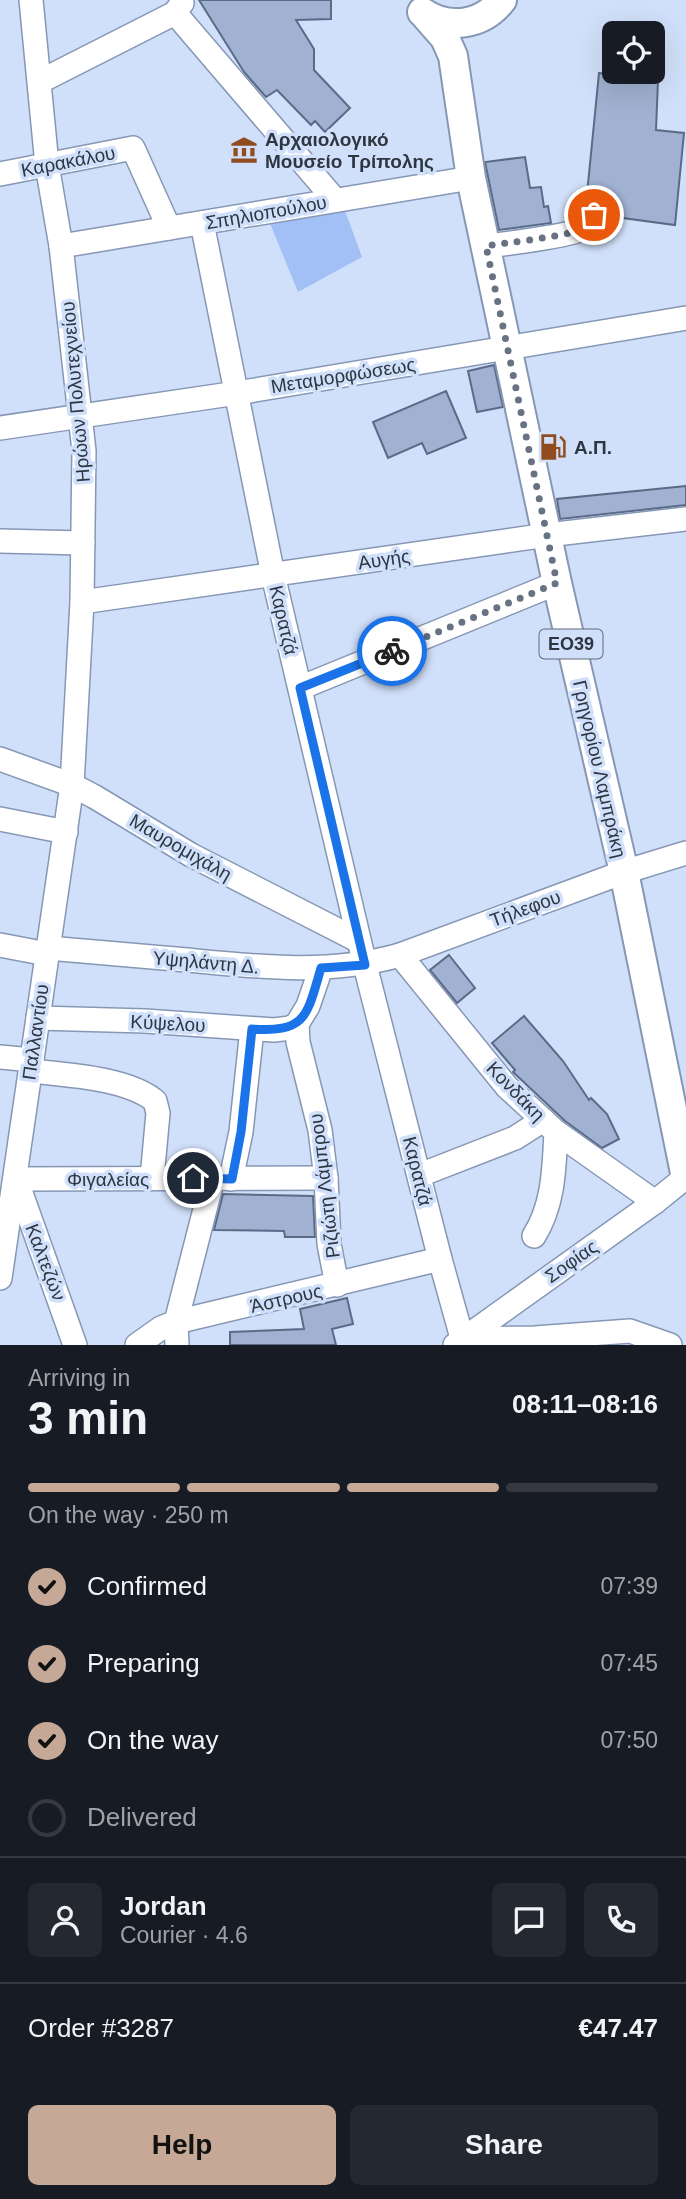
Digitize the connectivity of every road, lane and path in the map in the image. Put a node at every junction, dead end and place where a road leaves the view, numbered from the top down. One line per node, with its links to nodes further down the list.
1 (31, 0): 7 (street, Ηρώων Πολυτεχνείου)
2 (502, 0): 5 (main road, Γρηγορίου Λαμπράκη)
3 (179, 7): 7 (street); 11 (street)
4 (417, 7): 5 (main road); 6 (main road, Γρηγορίου Λαμπράκη / ΕΟ39)
5 (480, 19): 6 (main road, Γρηγορίου Λαμπράκη / ΕΟ39)
6 (456, 72): 10 (main road, Γρηγορίου Λαμπράκη / ΕΟ39)
7 (41, 81): 8 (street, Ηρώων Πολυτεχνείου)
8 (47, 165): 9 (street, Καρακάλου); 14 (street, Καρακάλου); 15 (street, Ηρώων Πολυτεχνείου)
9 (0, 174)
10 (471, 178): 11 (street, Σπηλιοπούλου); 16 (main road, Γρηγορίου Λαμπράκη / ΕΟ39)
11 (335, 200): 13 (street, Σπηλιοπούλου)
12 (594, 215): 16 (street)
13 (202, 223): 14 (street, Σπηλιοπούλου); 19 (street, Καρατζά)
14 (169, 228): 15 (street, Σπηλιοπούλου)
15 (61, 246): 20 (street, Ηρώων Πολυτεχνείου)
16 (486, 246): 18 (main road, Γρηγορίου Λαμπράκη / ΕΟ39)
17 (686, 318): 18 (street, Μεταμορφώσεως)
18 (509, 348): 19 (street, Μεταμορφώσεως); 23 (main road, Γρηγορίου Λαμπράκη / ΕΟ39)
19 (237, 393): 20 (street, Μεταμορφώσεως); 26 (street, Καρατζά)
20 (80, 417): 21 (street, Μεταμορφώσεως); 25 (street, Ηρώων Πολυτεχνείου)
21 (0, 428)
22 (686, 519): 23 (street, Αυγής)
23 (547, 535): 26 (street, Αυγής); 27 (main road, Γρηγορίου Λαμπράκη / ΕΟ39)
24 (0, 541): 25 (street)
25 (83, 542): 28 (street, Ηρώων Πολυτεχνείου)
26 (273, 575): 28 (street, Αυγής); 29 (street, Καρατζά)
27 (557, 583): 29 (street); 35 (main road, Γρηγορίου Λαμπράκη / ΕΟ39)
28 (82, 602): 31 (street, Ηρώων Πολυτεχνείου)
29 (300, 688): 36 (street, Καρατζά)
30 (0, 759): 31 (street, Μαυρομιχάλη)
31 (72, 785): 33 (street, Παλλαντίου); 36 (street, Μαυρομιχάλη)
32 (0, 819): 33 (street)
33 (66, 832): 38 (street, Παλλαντίου)
34 (686, 853): 35 (street, Τήλεφου)
35 (624, 872): 39 (street, Τήλεφου); 51 (main road, Γρηγορίου Λαμπράκη / ΕΟ39)
36 (359, 941): 40 (street, Καρατζά)
37 (0, 945): 38 (street, Υψηλάντη Δ.)
38 (47, 951): 41 (street, Υψηλάντη Δ.); 42 (street, Παλλαντίου)
39 (400, 955): 40 (street, Τήλεφου); 47 (street, Κονδάκη)
40 (365, 965): 41 (street, Υψηλάντη Δ.); 48 (street, Καρατζά)
41 (321, 968): 43 (street)
42 (38, 1018): 44 (street, Κύψελου); 46 (street, Παλλαντίου)
43 (297, 1024): 44 (street, Κύψελου); 50 (street, Ριζιώτη Λάμπρου)
44 (252, 1029): 53 (street)
45 (0, 1057): 46 (street)
46 (31, 1065): 49 (street); 52 (street, Παλλαντίου)
47 (550, 1126): 48 (street); 54 (street, Κονδάκη); 55 (street)
48 (419, 1175): 56 (street, Καρατζά)
49 (152, 1178): 52 (street, Φιγαλείας); 53 (street, Φιγαλείας)
50 (326, 1178): 53 (street, Φιγαλείας); 58 (street, Ριζιώτη Λάμπρου)
51 (686, 1178): 54 (street, Σοφίας)
52 (16, 1179): 57 (street, Παλλαντίου); 62 (street, Καλτεζών)
53 (222, 1179): 59 (street)
54 (655, 1202): 61 (street, Σοφίας)
55 (534, 1236)
56 (440, 1259): 58 (street, Άστρους); 61 (street, Καρατζά)
57 (0, 1278)
58 (337, 1285): 59 (street, Άστρους)
59 (176, 1334): 63 (street, Άστρους)
60 (503, 1342): 61 (street); 64 (street)
61 (461, 1343)
62 (75, 1345)
63 (137, 1345)
64 (670, 1345)

